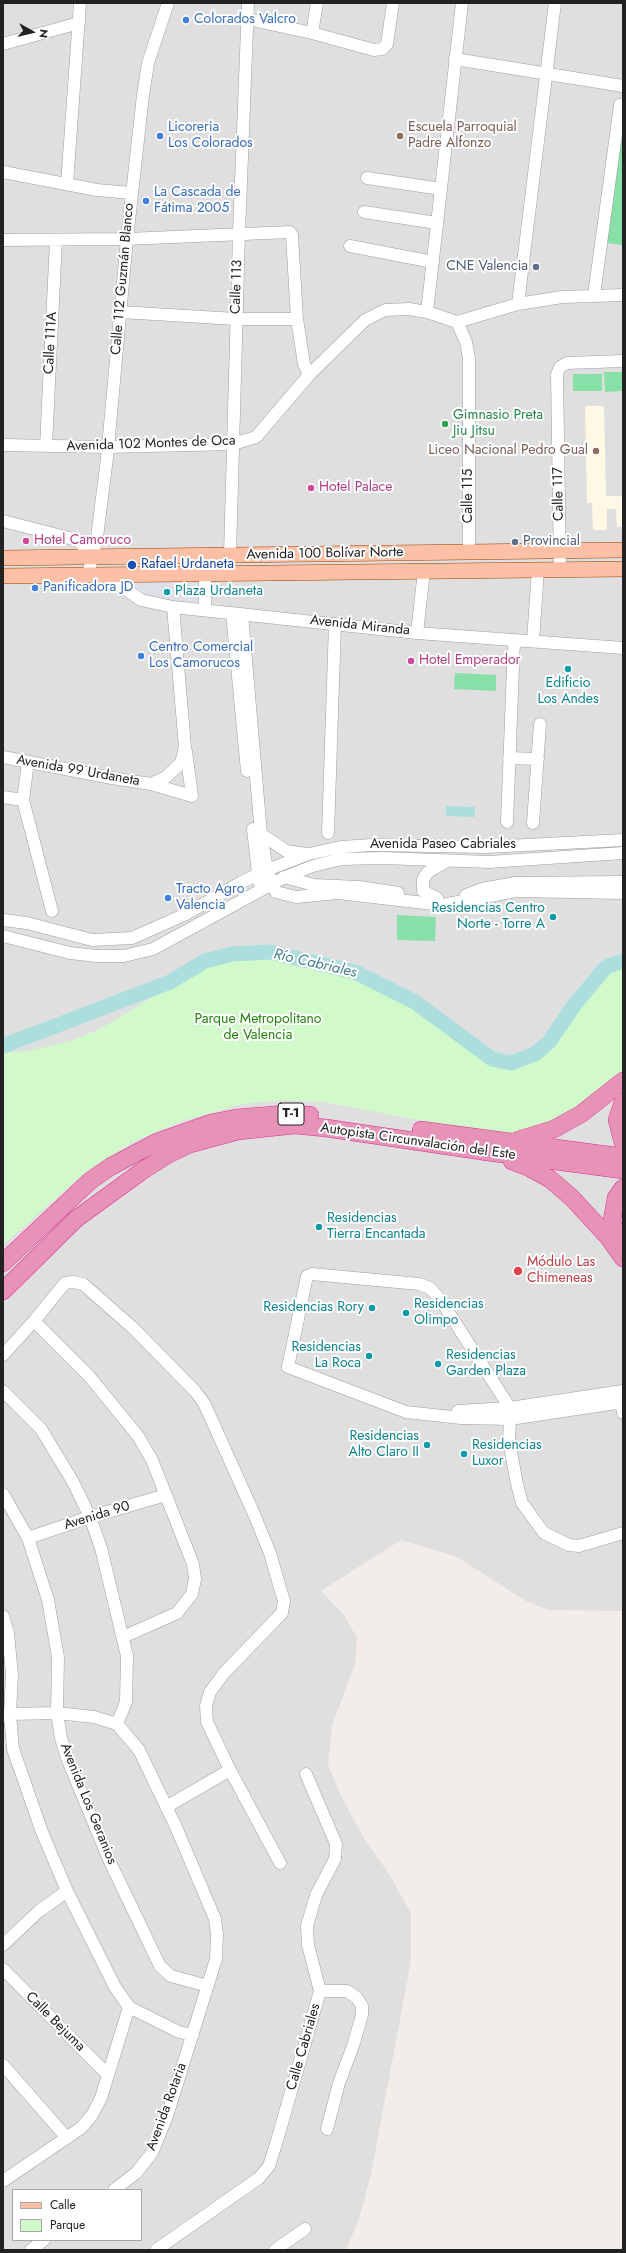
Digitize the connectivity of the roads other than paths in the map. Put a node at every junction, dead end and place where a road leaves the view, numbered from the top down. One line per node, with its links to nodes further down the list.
1 (80, 3): 9 (street)
2 (168, 3): 20 (street, Calle 112 Guzmán Blanco)
3 (248, 3): 8 (street, Calle 113)
4 (317, 3): 10 (street)
5 (393, 3): 10 (street)
6 (462, 3): 12 (street)
7 (555, 3): 13 (street)
8 (247, 19): 10 (street); 23 (street, Calle 113)
9 (79, 23): 11 (street); 18 (street)
10 (312, 33)
11 (3, 44)
12 (456, 59): 13 (street); 19 (street)
13 (546, 73): 14 (street); 31 (street)
14 (623, 86)
15 (623, 105): 29 (street)
16 (3, 172): 18 (street)
17 (367, 178): 19 (street)
18 (66, 184): 20 (street)
19 (441, 189): 22 (street)
20 (132, 193): 24 (street, Calle 112 Guzmán Blanco)
21 (364, 212): 22 (street)
22 (437, 223): 28 (street)
23 (239, 233): 24 (street); 34 (street, Calle 113); 35 (street)
24 (127, 239): 26 (street); 32 (street, Calle 112 Guzmán Blanco)
25 (3, 240): 26 (street)
26 (56, 240): 41 (street, Calle 111A)
27 (350, 246): 28 (street)
28 (433, 262): 33 (street)
29 (594, 295): 30 (street); 31 (street)
30 (623, 295)
31 (518, 304): 36 (street)
32 (120, 312): 34 (street); 42 (street, Calle 112 Guzmán Blanco)
33 (427, 312): 36 (street, Avenida 102 Montes de Oca); 38 (street, Avenida 102 Montes de Oca)
34 (236, 319): 35 (street); 39 (street, Calle 113)
35 (297, 319): 38 (street)
36 (457, 322): 46 (street, Calle 115)
37 (623, 361): 44 (street, Calle 117)
38 (309, 375): 39 (street, Avenida 102 Montes de Oca)
39 (233, 444): 42 (street, Avenida 102 Montes de Oca); 47 (street, Calle 113)
40 (3, 445): 41 (street, Avenida 102 Montes de Oca)
41 (46, 446): 42 (street, Avenida 102 Montes de Oca)
42 (108, 448): 48 (street, Calle 112 Guzmán Blanco)
43 (3, 521): 48 (street)
44 (560, 550): 45 (main road, Avenida 100 Bolívar Norte); 46 (main road, Avenida 100 Bolívar Norte); 51 (street, Calle 117)
45 (623, 550)
46 (469, 552): 47 (main road, Avenida 100 Bolívar Norte)
47 (230, 555): 48 (main road, Avenida 100 Bolívar Norte)
48 (93, 557): 49 (main road, Avenida 100 Bolívar Norte); 55 (street, Calle 112 Guzmán Blanco)
49 (3, 558)
50 (538, 569): 51 (main road, Avenida 100 Bolívar Norte); 53 (main road, Avenida 100 Bolívar Norte); 64 (street)
51 (560, 569): 52 (main road)
52 (623, 569)
53 (424, 571): 54 (main road, Avenida 100 Bolívar Norte); 62 (street)
54 (205, 573): 56 (main road, Avenida 100 Bolívar Norte); 59 (street)
55 (88, 575): 56 (main road, Avenida 100 Bolívar Norte); 57 (main road, Avenida 100 Bolívar Norte)
56 (105, 575): 58 (street, Avenida Miranda)
57 (3, 576)
58 (173, 607): 59 (street, Avenida Miranda); 67 (street, Avenida 99 Urdaneta)
59 (205, 610): 60 (street, Avenida Miranda)
60 (237, 613): 61 (street, Avenida Miranda); 78 (street); 83 (street)
61 (335, 624): 62 (street, Avenida Miranda); 77 (street)
62 (417, 633): 63 (street, Avenida Miranda)
63 (514, 641): 64 (street, Avenida Miranda); 69 (street)
64 (532, 641): 65 (street, Avenida Miranda)
65 (623, 648)
66 (540, 724): 70 (street)
67 (185, 748): 72 (street, Avenida 99 Urdaneta); 72 (street)
68 (3, 757): 71 (street, Avenida 99 Urdaneta)
69 (509, 758): 70 (street); 75 (street)
70 (538, 759): 76 (street)
71 (28, 762): 72 (street, Avenida 99 Urdaneta); 74 (street)
72 (151, 784)
73 (3, 797): 74 (street)
74 (23, 800): 90 (street)
75 (507, 822)
76 (533, 823)
77 (328, 833)
78 (261, 834): 81 (street); 83 (street)
79 (623, 840): 81 (street, Avenida Paseo Cabriales)
80 (623, 853): 82 (street, Avenida Paseo Cabriales)
81 (309, 854): 83 (street, Avenida Paseo Cabriales)
82 (448, 861): 84 (street, Avenida Paseo Cabriales); 89 (street)
83 (262, 872): 84 (street); 86 (street); 87 (street); 91 (street, Avenida Paseo Cabriales)
84 (285, 877): 86 (street, Avenida Paseo Cabriales); 89 (street)
85 (623, 882): 89 (street)
86 (272, 884): 87 (street, Avenida Paseo Cabriales); 88 (street)
87 (261, 891): 92 (street, Avenida Paseo Cabriales)
88 (623, 892)
89 (437, 898)
90 (52, 911)
91 (3, 920)
92 (3, 936)
93 (623, 1082): 95 (highway)
94 (623, 1102): 96 (highway)
95 (510, 1142): 98 (highway, Autopista Circunvalación del Este / T-1); 103 (highway, Autopista Circunvalación del Este / T-1)
96 (623, 1143)
97 (488, 1152): 99 (highway, Autopista Circunvalación del Este / T-1); 102 (highway); 104 (highway, Autopista Circunvalación del Este / T-1)
98 (623, 1157)
99 (623, 1170)
100 (623, 1188): 101 (highway)
101 (623, 1241)
102 (623, 1258)
103 (3, 1263)
104 (3, 1291)
105 (34, 1321): 106 (street); 111 (street); 120 (street)
106 (3, 1355)
107 (3, 1390): 112 (street)
108 (622, 1400): 109 (street)
109 (510, 1414): 109 (street); 113 (street)
110 (3, 1494): 114 (street, Avenida Los Geranios)
111 (166, 1495): 112 (street, Avenida 90); 116 (street)
112 (90, 1517): 114 (street, Avenida 90); 116 (street)
113 (623, 1533)
114 (28, 1538): 117 (street, Avenida Los Geranios)
115 (3, 1616): 118 (street)
116 (123, 1637): 119 (street)
117 (58, 1713): 118 (street); 119 (street); 127 (street, Avenida Los Geranios)
118 (6, 1715): 124 (street)
119 (117, 1724): 122 (street, Avenida Rotaria)
120 (230, 1770): 122 (street); 123 (street)
121 (306, 1774): 128 (street, Calle Cabriales)
122 (166, 1807): 127 (street, Avenida Rotaria)
123 (280, 1863)
124 (67, 1891): 125 (street); 129 (street)
125 (3, 1945)
126 (3, 1969): 132 (street, Calle Bejuma)
127 (208, 1986): 130 (street, Avenida Rotaria)
128 (320, 1991): 133 (street); 138 (street, Calle Cabriales)
129 (129, 2007): 130 (street); 132 (street)
130 (193, 2034): 136 (street, Avenida Rotaria)
131 (3, 2065): 134 (street)
132 (107, 2074): 134 (street)
133 (327, 2129)
134 (67, 2138): 135 (street)
135 (5, 2175)
136 (115, 2189)
137 (305, 2228): 139 (street)
138 (156, 2250)
139 (275, 2250)

